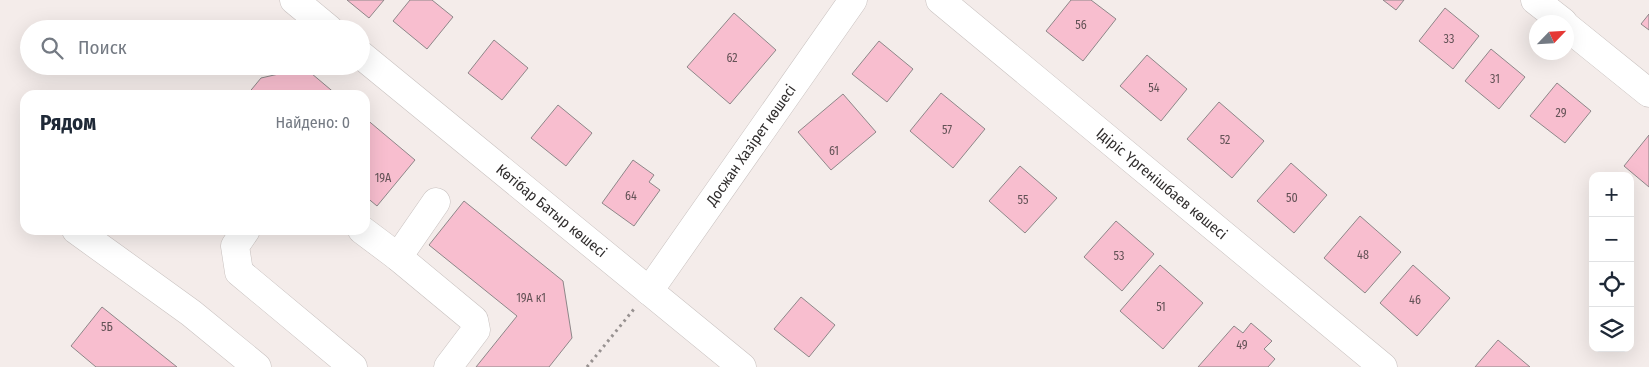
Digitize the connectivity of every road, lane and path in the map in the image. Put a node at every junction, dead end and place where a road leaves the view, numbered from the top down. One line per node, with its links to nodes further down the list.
1 (294, 0): 6 (street)
2 (852, 0): 15 (street, Досжан Хазірет көшесі)
3 (940, 0): 21 (street, Ідіріс Үргенішбаев көшесі)
4 (1535, 0): 5 (street)
5 (1554, 15)
6 (318, 20)
7 (1574, 32): 9 (street)
8 (370, 62): 15 (street, Көтібар Батыр көшесі)
9 (1649, 93)
10 (436, 202): 14 (street)
11 (83, 235): 16 (street)
12 (243, 235): 17 (street)
13 (369, 235): 14 (street)
14 (398, 257): 18 (street)
15 (649, 291): 19 (path); 20 (street, Көтібар Батыр көшесі)
16 (257, 367)
17 (353, 367)
18 (448, 367)
19 (587, 367)
20 (742, 367)
21 (1383, 367)

